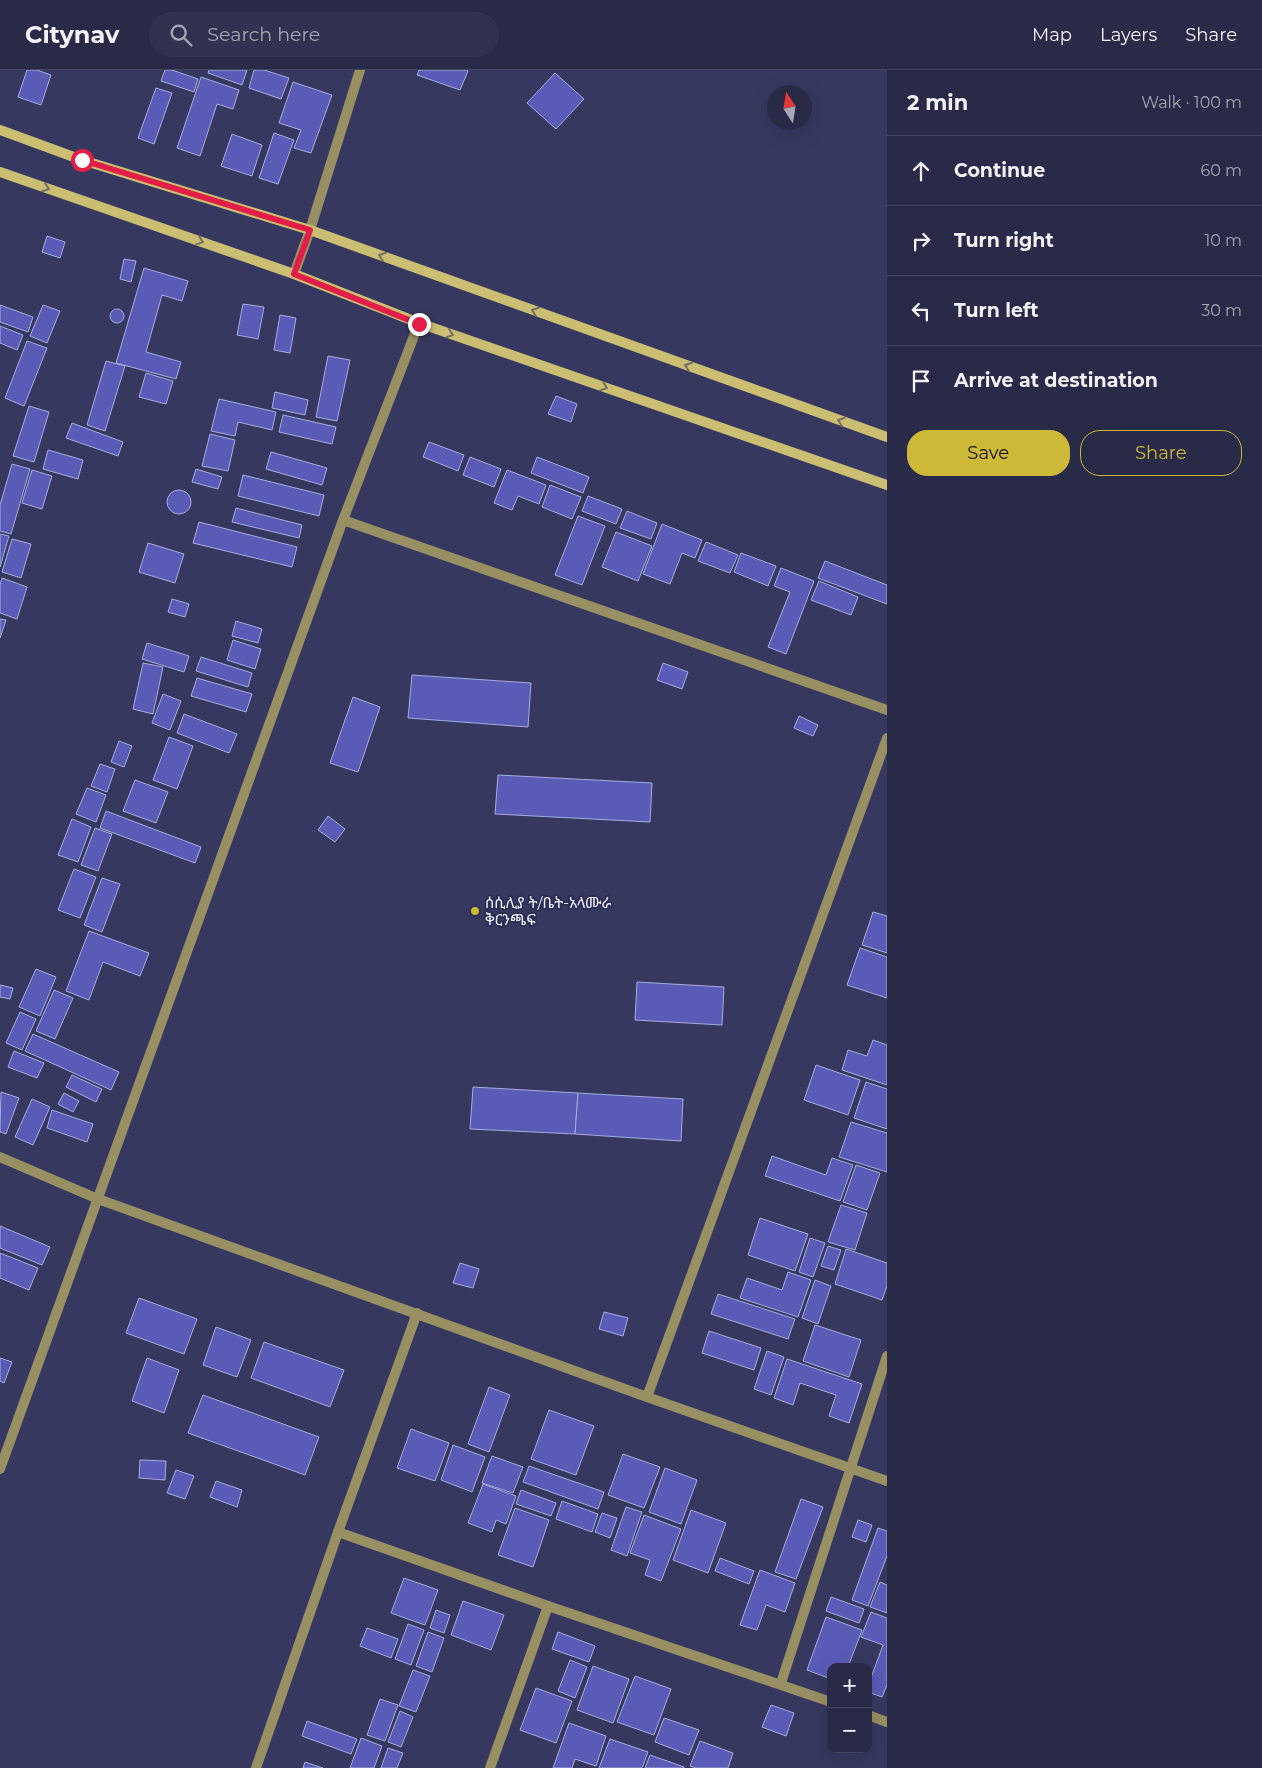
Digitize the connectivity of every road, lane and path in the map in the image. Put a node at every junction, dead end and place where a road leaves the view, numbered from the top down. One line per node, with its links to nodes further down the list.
1 (360, 70): 4 (street)
2 (0, 130): 4 (main road)
3 (0, 172): 5 (main road, one-way to 5)
4 (310, 230): 5 (street); 7 (main road, one-way to 4)
5 (294, 274): 6 (main road)
6 (419, 324): 8 (main road, one-way to 8); 9 (street)
7 (887, 437)
8 (887, 485)
9 (343, 520): 10 (street); 13 (street)
10 (887, 710)
11 (887, 738): 16 (street)
12 (0, 1157): 13 (street)
13 (98, 1199): 14 (street); 18 (street)
14 (417, 1313): 16 (street); 20 (street)
15 (887, 1356): 17 (street)
16 (647, 1397): 17 (street)
17 (850, 1468): 19 (street); 22 (street)
18 (0, 1469)
19 (887, 1481)
20 (338, 1532): 21 (street); 26 (street)
21 (548, 1606): 22 (street); 27 (street)
22 (780, 1684): 23 (street)
23 (827, 1701)
24 (872, 1716): 25 (street)
25 (887, 1722)
26 (256, 1768)
27 (490, 1768)

